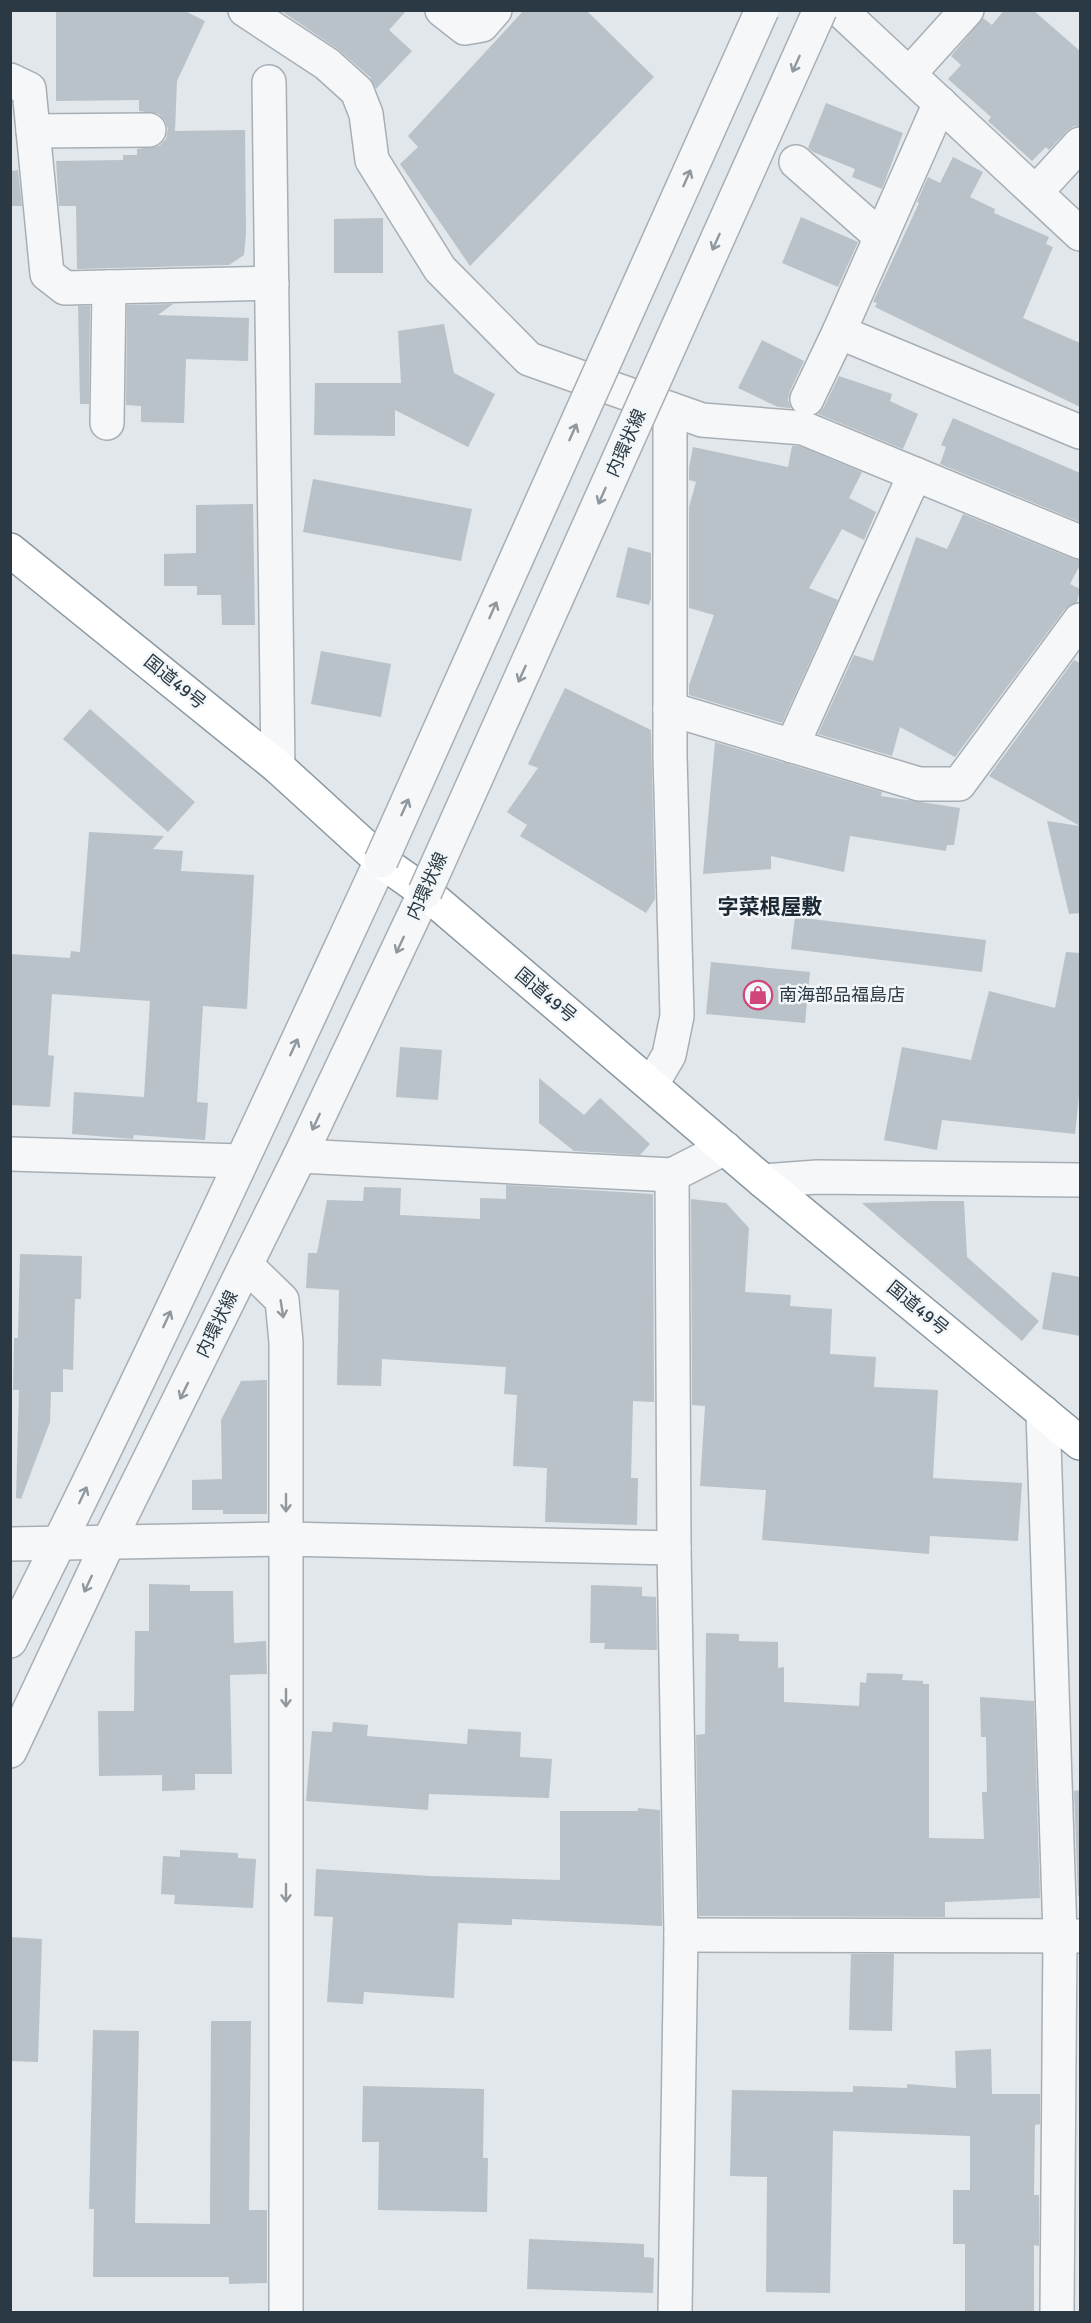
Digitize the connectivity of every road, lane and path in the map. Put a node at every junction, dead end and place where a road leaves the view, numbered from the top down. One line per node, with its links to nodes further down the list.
1 (245, 10): 23 (street)
2 (442, 10): 3 (street)
3 (495, 10)
4 (762, 10): 33 (street, one-way to 4, bridge)
5 (820, 10): 34 (street, 内環状線, one-way to 34, bridge)
6 (840, 10): 8 (street)
7 (967, 10): 8 (street)
8 (909, 74): 11 (street)
9 (10, 80): 13 (street)
10 (269, 82): 19 (street)
11 (940, 103): 16 (street); 18 (street)
12 (149, 130): 13 (street)
13 (33, 131): 20 (street)
14 (1080, 144): 16 (street)
15 (796, 162): 18 (street)
16 (1036, 192): 17 (street)
17 (1080, 234)
18 (881, 237): 21 (street)
19 (272, 283): 20 (street); 32 (street)
20 (109, 287): 24 (street)
21 (839, 332): 22 (street); 25 (street)
22 (807, 399)
23 (670, 409): 26 (street); 30 (street)
24 (107, 423)
25 (1080, 432)
26 (915, 474): 27 (street); 31 (street)
27 (1080, 543)
28 (10, 550): 32 (highway, 国道49号)
29 (1080, 620): 31 (street)
30 (670, 709): 31 (street); 35 (street)
31 (792, 746)
32 (278, 766): 33 (highway, 国道49号)
33 (381, 861): 34 (highway, 国道49号); 39 (street, one-way to 33)
34 (425, 892): 35 (highway, 国道49号); 38 (street, 内環状線, one-way to 38)
35 (652, 1084): 36 (highway, 国道49号)
36 (725, 1148): 40 (street); 42 (highway, 国道49号)
37 (10, 1154): 39 (street)
38 (300, 1156): 40 (street); 43 (street, 内環状線)
39 (242, 1161): 49 (street, one-way to 39)
40 (672, 1175): 50 (street)
41 (1080, 1180): 42 (street)
42 (763, 1181): 44 (highway, 国道49号)
43 (246, 1265): 46 (street, one-way to 46); 47 (street, 内環状線, one-way to 47)
44 (1044, 1412): 45 (highway, 国道49号); 54 (street)
45 (1080, 1443)
46 (286, 1539): 47 (street); 50 (street); 55 (street, one-way to 55)
47 (109, 1541): 49 (street); 52 (street, 内環状線, one-way to 52)
48 (10, 1544): 49 (street)
49 (60, 1544): 51 (street)
50 (674, 1548): 53 (street)
51 (10, 1641)
52 (10, 1751)
53 (681, 1935): 54 (street); 56 (street)
54 (1070, 1935): 57 (street)
55 (286, 2313)
56 (675, 2313)
57 (1057, 2313)

